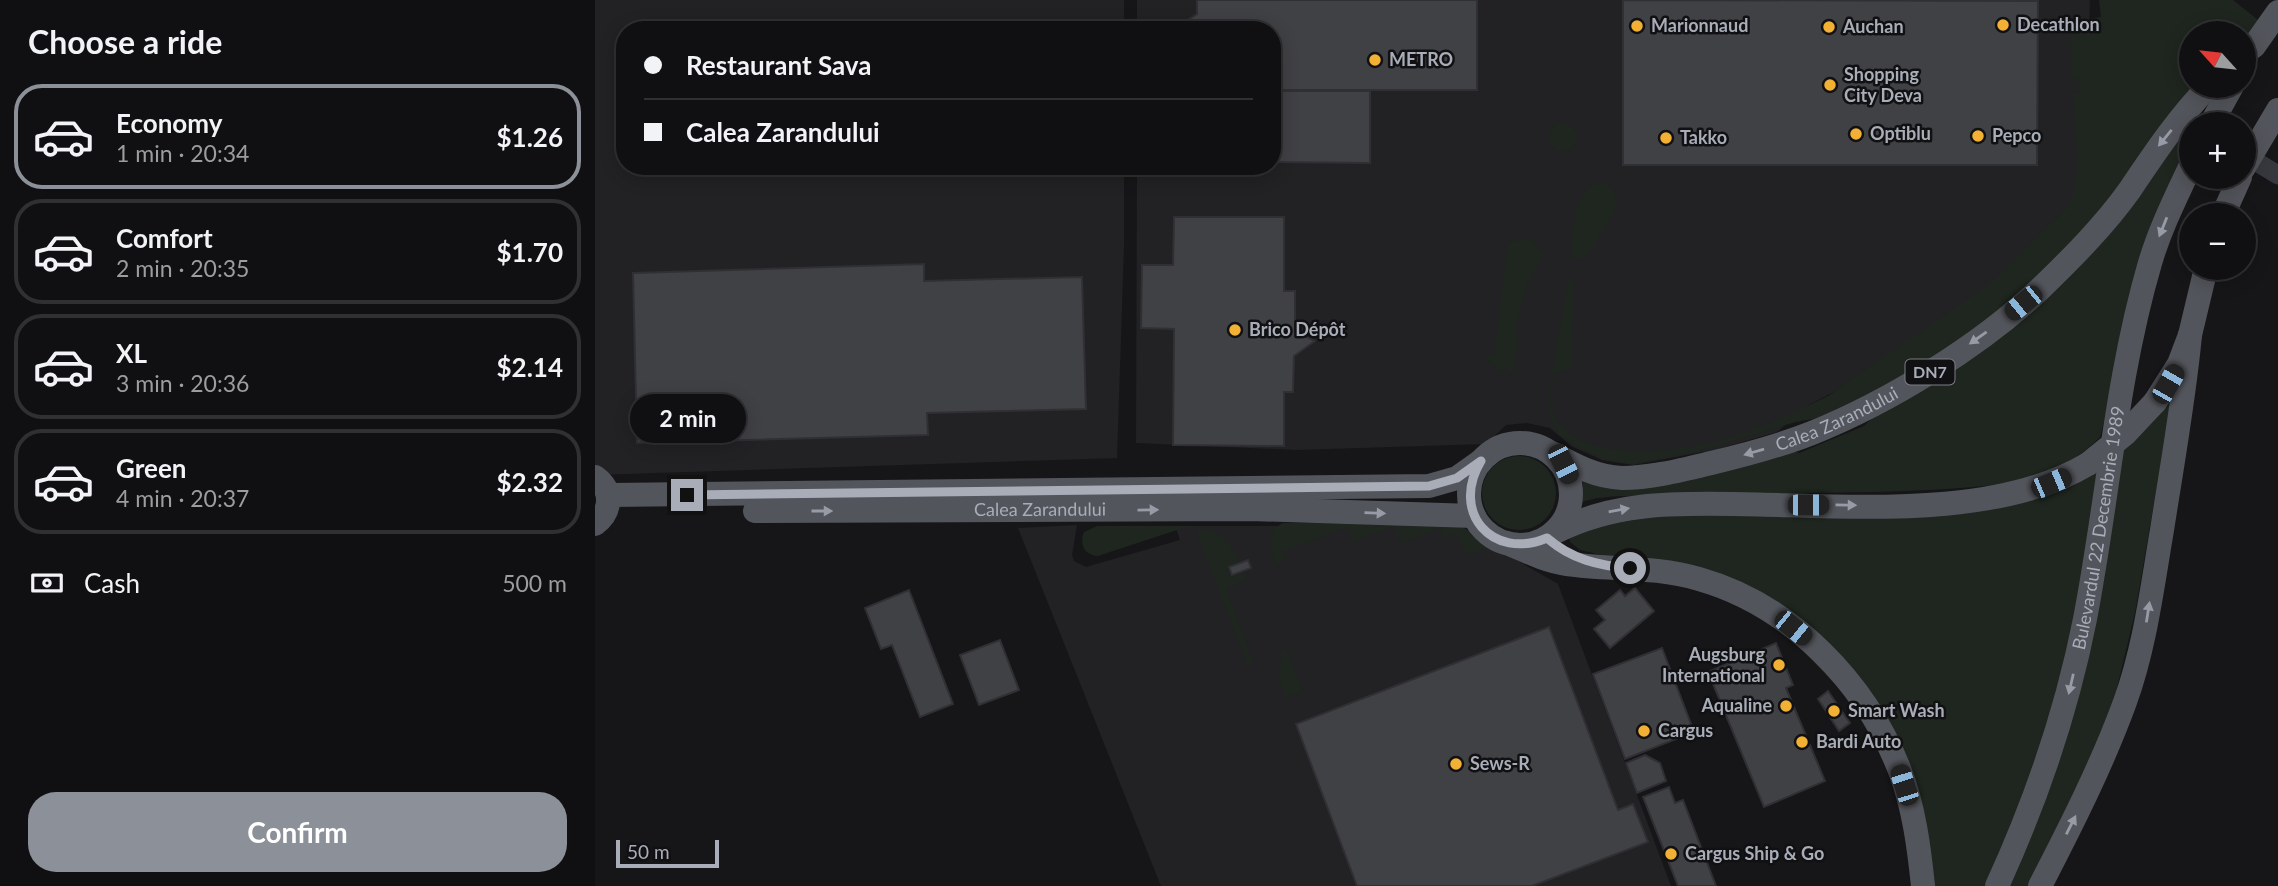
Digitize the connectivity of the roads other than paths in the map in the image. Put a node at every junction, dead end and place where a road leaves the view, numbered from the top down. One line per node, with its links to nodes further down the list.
1 (2278, 12): 2 (main road)
2 (2256, 43)
3 (2199, 98): 11 (main road, Calea Zarandului / DN7, one-way to 11)
4 (2278, 110): 5 (main road)
5 (2256, 148)
6 (2256, 170): 7 (street)
7 (2278, 175)
8 (2180, 189): 19 (main road, Bulevardul 22 Decembrie 1989, one-way to 19)
9 (2203, 280): 10 (main road)
10 (2190, 335): 15 (main road, one-way to 10, bridge); 20 (main road, one-way to 10)
11 (1552, 453): 12 (main road, Calea Zarandului / DN7); 15 (main road)
12 (1481, 461): 13 (main road, Calea Zarandului / DN7); 14 (main road)
13 (601, 502): 14 (main road, Calea Zarandului / DN7, one-way to 14)
14 (1474, 516): 16 (main road)
15 (1551, 535): 16 (main road); 17 (main road)
16 (1507, 543): 17 (main road)
17 (1612, 567): 18 (main road)
18 (1923, 886)
19 (1997, 886)
20 (2041, 886)

